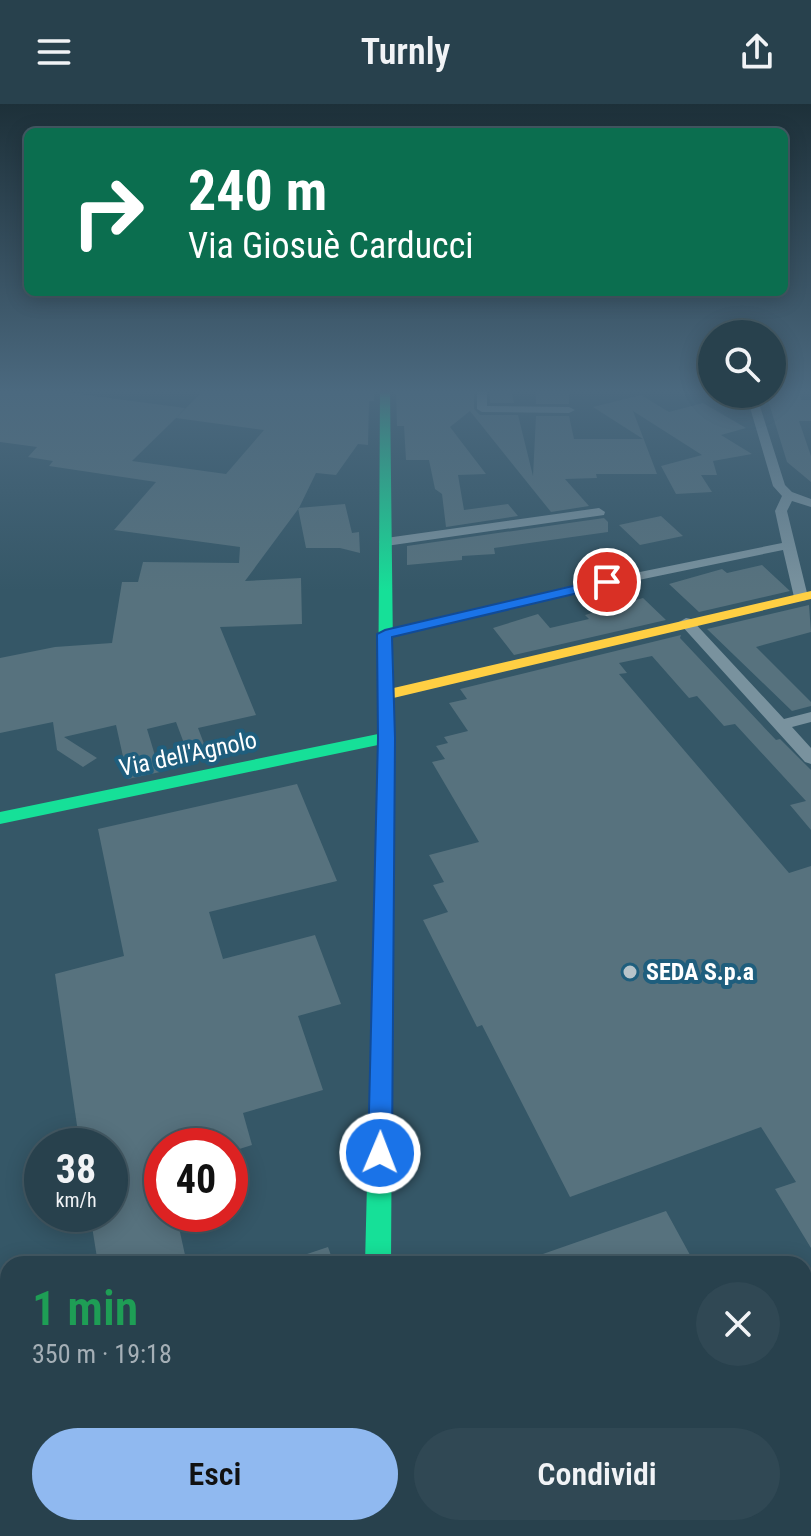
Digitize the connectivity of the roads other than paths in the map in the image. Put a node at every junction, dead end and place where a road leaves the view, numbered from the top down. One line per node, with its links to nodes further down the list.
1 (385, 457): 6 (street)
2 (770, 457): 3 (street)
3 (788, 495): 4 (street); 7 (street)
4 (811, 503)
5 (599, 512): 6 (street)
6 (386, 542): 10 (street)
7 (794, 549): 8 (street); 10 (street)
8 (806, 596): 9 (street)
9 (686, 622): 11 (street); 13 (street)
10 (385, 634): 11 (street)
11 (385, 695): 14 (street)
12 (811, 717): 13 (street)
13 (780, 725): 15 (street)
14 (386, 738): 16 (street, Via dell'Agnolo); 17 (street)
15 (811, 758)
16 (0, 818)
17 (378, 1256)

